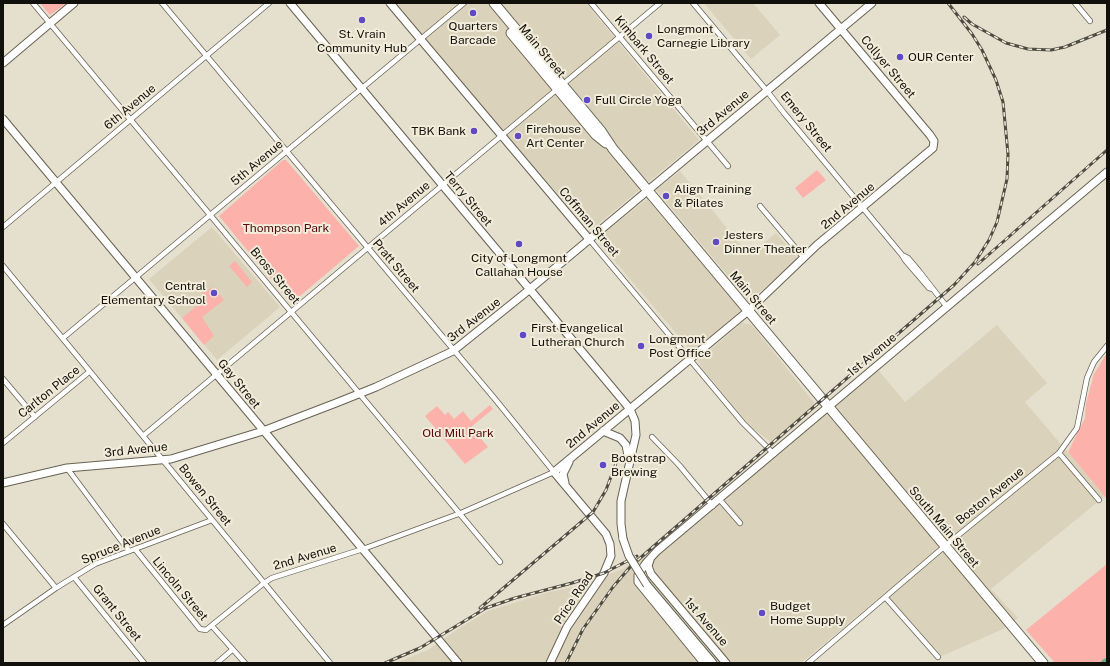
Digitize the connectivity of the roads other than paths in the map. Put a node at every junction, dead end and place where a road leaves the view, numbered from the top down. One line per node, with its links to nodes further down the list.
1 (33, 3): 17 (street, Bross Street)
2 (74, 3): 17 (street)
3 (162, 3): 21 (street, Pratt Street)
4 (269, 3): 21 (street, 6th Avenue)
5 (290, 3): 24 (street, Terry Street)
6 (390, 3): 20 (street, Coffman Street)
7 (464, 3): 20 (street, 5th Avenue)
8 (486, 3): 23 (highway, Main Street)
9 (494, 3): 23 (highway, Main Street)
10 (591, 3): 19 (street, Kimbark Street)
11 (660, 3): 19 (street, 4th Avenue)
12 (693, 3): 25 (street, Emery Street)
13 (819, 3): 18 (street, Collyer Street)
14 (872, 3): 18 (street, 3rd Avenue)
15 (1075, 3): 16 (street)
16 (1090, 21)
17 (50, 23): 22 (street); 27 (street, Bross Street)
18 (841, 29): 25 (street, 3rd Avenue); 30 (street, Collyer Street)
19 (620, 37): 23 (street, 4th Avenue); 29 (street, Kimbark Street)
20 (421, 39): 24 (street, 5th Avenue); 28 (street, Coffman Street)
21 (206, 56): 27 (street, 6th Avenue); 31 (street, Pratt Street)
22 (3, 62)
23 (560, 87): 28 (street, 4th Avenue); 36 (highway, Main Street)
24 (361, 89): 31 (street, 5th Avenue); 35 (street, Terry Street)
25 (767, 90): 29 (street, 3rd Avenue); 38 (street, Emery Street)
26 (3, 119): 34 (street, Gay Street)
27 (131, 119): 34 (street, 6th Avenue); 39 (street, Bross Street)
28 (502, 135): 35 (street, 4th Avenue); 41 (street, Coffman Street)
29 (707, 141): 32 (street, Kimbark Street); 36 (street, 3rd Avenue)
30 (934, 148): 38 (street, 2nd Avenue)
31 (286, 152): 39 (street, 5th Avenue); 42 (street, Pratt Street)
32 (728, 166)
33 (1107, 172): 47 (street, 1st Avenue)
34 (56, 182): 40 (street, 6th Avenue); 45 (street, Gay Street)
35 (442, 185): 42 (street, 4th Avenue); 46 (street, Terry Street)
36 (648, 191): 41 (street, 3rd Avenue); 48 (highway, Main Street)
37 (760, 206): 43 (street)
38 (862, 208): 43 (street, 2nd Avenue); 47 (street, Emery Street)
39 (211, 215): 45 (street, 5th Avenue); 49 (street, Bross Street)
40 (3, 227)
41 (589, 239): 46 (street, 3rd Avenue); 53 (street, Coffman Street)
42 (367, 248): 49 (street, 4th Avenue); 52 (street, Pratt Street)
43 (804, 258): 48 (street, 2nd Avenue)
44 (3, 266): 50 (street, Bowen Street)
45 (136, 277): 50 (street, 5th Avenue); 55 (street, Gay Street)
46 (530, 289): 52 (street, 3rd Avenue); 59 (street, Terry Street)
47 (947, 307): 58 (street, 1st Avenue)
48 (748, 311): 53 (street, 2nd Avenue); 58 (highway, Main Street)
49 (291, 312): 55 (street, 4th Avenue); 57 (street, Bross Street)
50 (63, 338): 54 (street, Bowen Street)
51 (1107, 346): 66 (street, Boston Avenue)
52 (453, 351): 57 (street, 3rd Avenue); 72 (street, Pratt Street)
53 (690, 359): 59 (street, 2nd Avenue); 67 (street, Coffman Street)
54 (89, 372): 60 (street, Carlton Place); 63 (street, Bowen Street)
55 (217, 374): 61 (street, Gay Street); 63 (street, 4th Avenue)
56 (3, 379): 60 (street)
57 (360, 394): 61 (street, 3rd Avenue); 78 (street, Bross Street)
58 (828, 406): 67 (street, 1st Avenue); 83 (highway, South Main Street)
59 (630, 409): 62 (street, 2nd Avenue); 70 (street)
60 (35, 417): 65 (street, Carlton Place)
61 (263, 431): 69 (street, 3rd Avenue); 85 (street, Gay Street)
62 (603, 431): 68 (street, 2nd Avenue); 70 (street)
63 (143, 436): 69 (street, Bowen Street)
64 (652, 437): 77 (street)
65 (3, 443)
66 (1059, 453): 76 (street); 83 (street, Boston Avenue)
67 (774, 454): 75 (street, 1st Avenue)
68 (572, 456): 72 (street, 2nd Avenue); 74 (street)
69 (164, 460): 71 (street, 3rd Avenue); 79 (street, Bowen Street)
70 (629, 464): 104 (street, bridge)
71 (67, 468): 73 (street, 3rd Avenue); 86 (street)
72 (554, 472): 74 (street, Pratt Street); 78 (street, 2nd Avenue)
73 (3, 483)
74 (569, 490): 82 (street, Pratt Street)
75 (720, 500): 77 (street, 1st Avenue); 81 (street)
76 (1099, 500)
77 (711, 503): 87 (street, 1st Avenue)
78 (461, 513): 85 (street, 2nd Avenue); 88 (street, Bross Street)
79 (212, 520): 84 (street, Spruce Avenue); 90 (street, Bowen Street)
80 (3, 524): 91 (street)
81 (740, 524)
82 (610, 544): 102 (street, Price Road)
83 (945, 546): 92 (street, Boston Avenue); 107 (highway, South Main Street)
84 (135, 549): 86 (street, Spruce Avenue); 94 (street, Lincoln Street)
85 (363, 549): 90 (street, 2nd Avenue); 101 (street, Gay Street)
86 (130, 551): 89 (street, Spruce Avenue)
87 (652, 556): 103 (street, 1st Avenue); 105 (street, 1st Avenue)
88 (500, 562)
89 (74, 576): 91 (street, Spruce Avenue); 97 (street, Grant Street)
90 (264, 583): 94 (street, 2nd Avenue); 100 (street, Bowen Street)
91 (56, 588): 93 (street, Spruce Avenue)
92 (886, 598): 96 (street); 106 (street, Boston Avenue)
93 (3, 625)
94 (212, 626): 95 (street, Lincoln Street)
95 (232, 650): 98 (street); 99 (street, Lincoln Street)
96 (938, 657)
97 (144, 663)
98 (217, 663)
99 (245, 663)
100 (330, 663)
101 (458, 663)
102 (550, 663)
103 (704, 663)
104 (713, 663)
105 (726, 663)
106 (808, 663)
107 (1043, 663)

